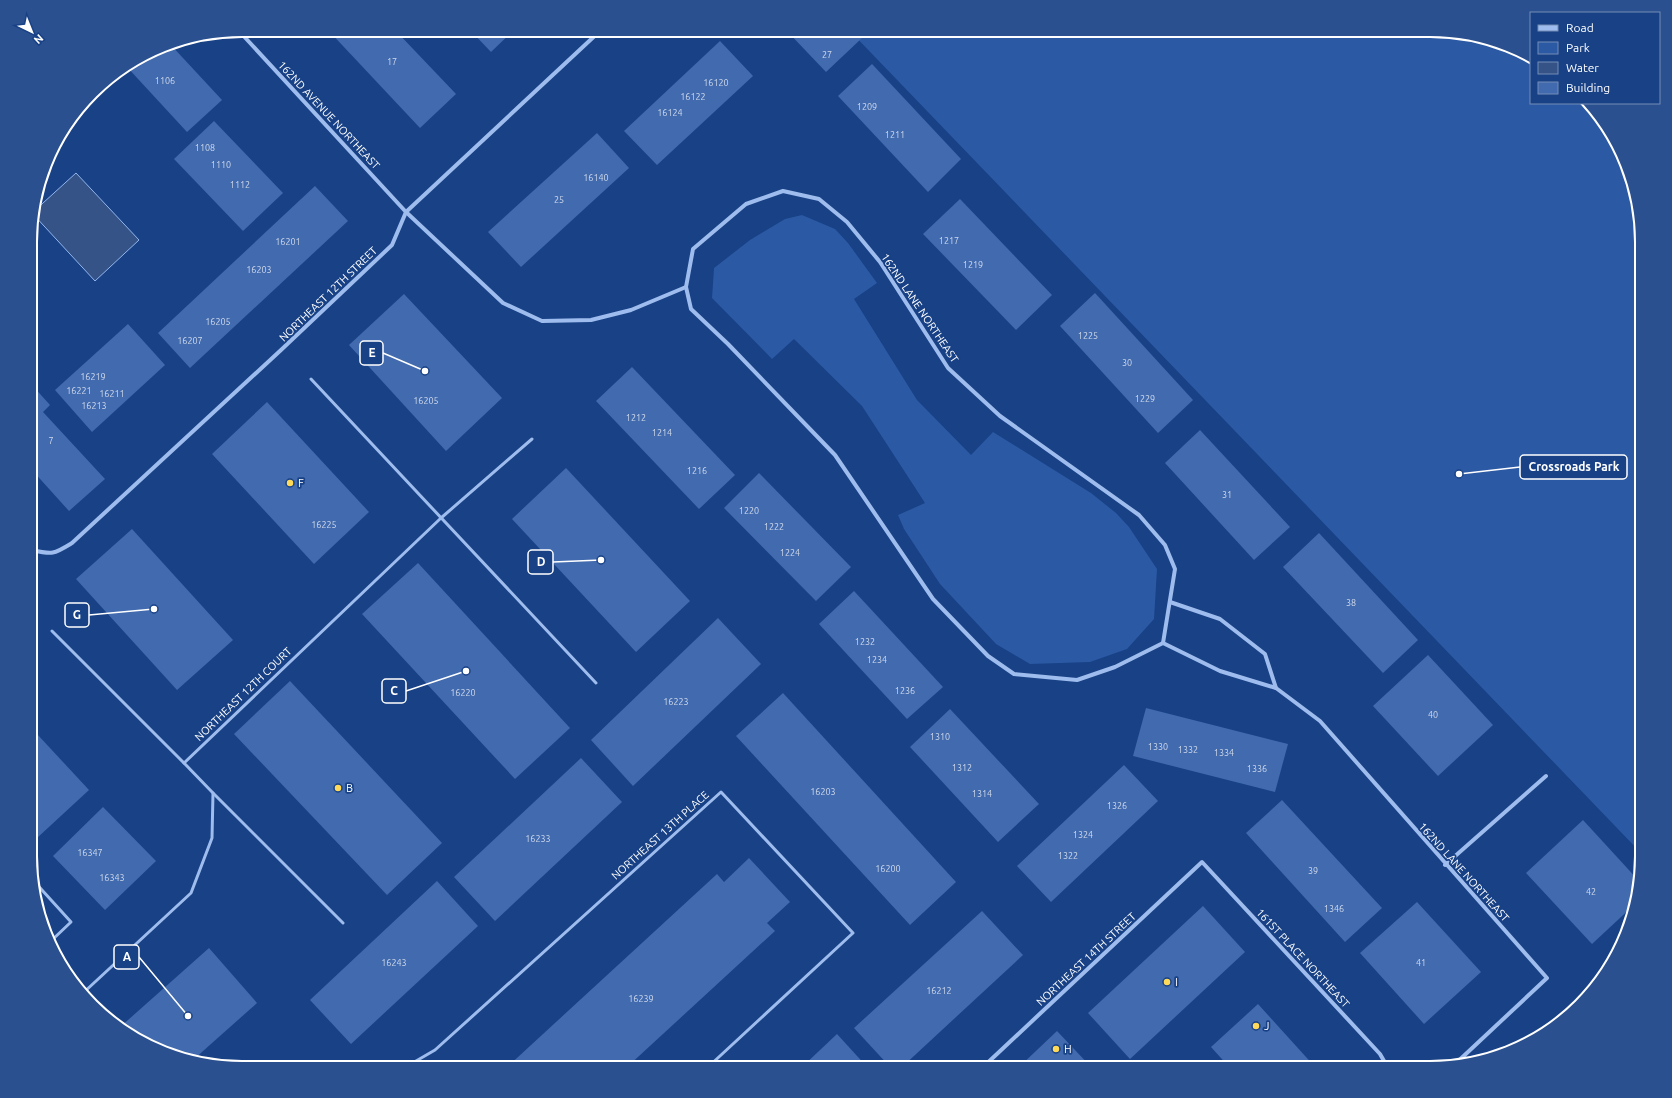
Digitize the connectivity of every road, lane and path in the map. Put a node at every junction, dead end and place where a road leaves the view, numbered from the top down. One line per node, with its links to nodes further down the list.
1 (245, 37): 3 (street, 162ND AVENUE NORTHEAST)
2 (594, 37): 3 (street, NORTHEAST 12TH STREET)
3 (406, 212): 4 (street); 8 (street, NORTHEAST 12TH STREET)
4 (686, 287): 9 (street, 162ND LANE NORTHEAST); 11 (street, 162ND LANE NORTHEAST)
5 (311, 379): 7 (lane)
6 (532, 439): 7 (lane, NORTHEAST 12TH COURT)
7 (441, 518): 12 (lane); 14 (lane, NORTHEAST 12TH COURT)
8 (37, 551)
9 (1170, 602): 11 (street, 162ND LANE NORTHEAST); 13 (street)
10 (52, 631): 14 (lane)
11 (1163, 643): 13 (street, 162ND LANE NORTHEAST)
12 (596, 683)
13 (1276, 688): 18 (street, 162ND LANE NORTHEAST)
14 (184, 763): 16 (lane)
15 (1546, 776): 18 (street)
16 (213, 793): 20 (lane); 22 (lane)
17 (1202, 862): 26 (street, NORTHEAST 14TH STREET); 27 (street, 161ST PLACE NORTHEAST)
18 (1446, 865): 23 (street, 162ND LANE NORTHEAST)
19 (40, 887): 21 (lane)
20 (343, 923)
21 (54, 938)
22 (87, 990)
23 (1461, 1058)
24 (416, 1061): 25 (lane, NORTHEAST 13TH PLACE)
25 (715, 1061)
26 (989, 1061)
27 (1384, 1061)

